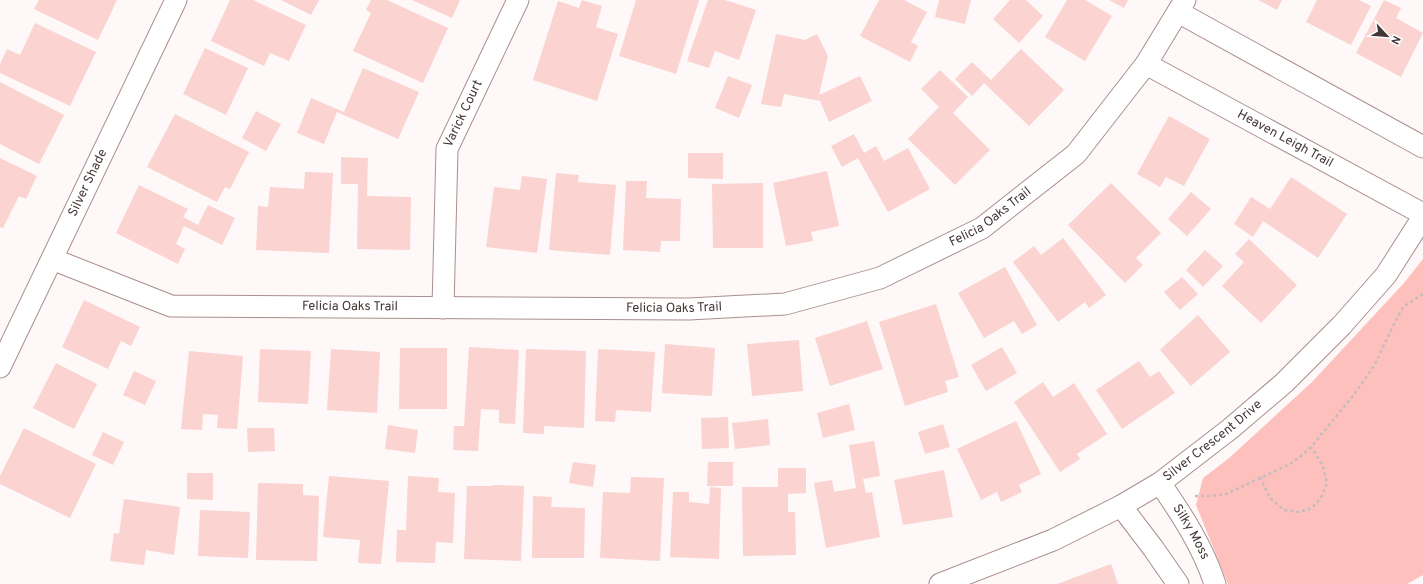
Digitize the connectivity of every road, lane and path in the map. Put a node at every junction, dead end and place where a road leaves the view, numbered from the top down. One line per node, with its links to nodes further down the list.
1 (176, 0): 8 (street, Silver Shade)
2 (518, 0): 10 (street, Varick Court)
3 (1181, 6): 4 (street, Felicia Oaks Trail); 5 (street)
4 (1146, 64): 6 (street, Heaven Leigh Trail); 10 (street, Felicia Oaks Trail)
5 (1423, 147)
6 (1423, 214)
7 (1423, 217): 14 (street, Silver Crescent Drive)
8 (52, 259): 10 (street, Felicia Oaks Trail); 11 (street, Silver Shade)
9 (1423, 294): 12 (path)
10 (443, 308)
11 (0, 367)
12 (1311, 447): 13 (path); 13 (path)
13 (1260, 477): 15 (path)
14 (1160, 483): 16 (street, Silver Crescent Drive); 19 (street, Silky Moss)
15 (1192, 495)
16 (1121, 506): 17 (street, Silver Crescent Drive); 18 (street)
17 (940, 584)
18 (1178, 584)
19 (1215, 584)

